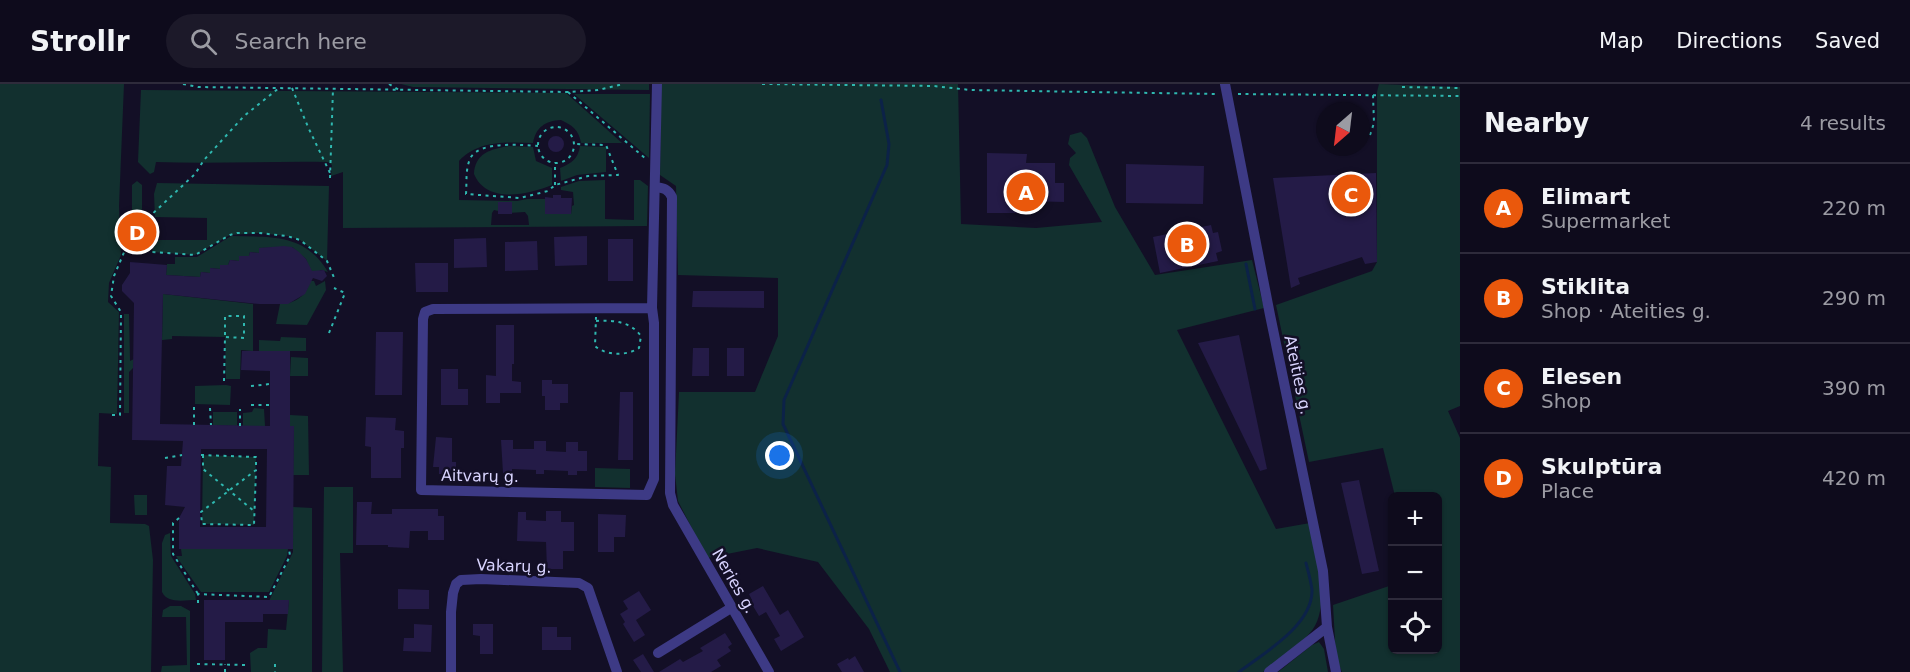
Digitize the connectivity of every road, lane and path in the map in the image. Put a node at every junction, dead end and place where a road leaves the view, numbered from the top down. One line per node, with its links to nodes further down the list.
1 (183, 84): 8 (path)
2 (389, 84): 13 (path)
3 (623, 84): 14 (path)
4 (657, 84): 21 (street, Aitvarų g.)
5 (762, 84): 12 (path)
6 (284, 86): 8 (path); 9 (path)
7 (1402, 87): 10 (path)
8 (279, 88): 26 (path)
9 (292, 88): 11 (path); 22 (path)
10 (1460, 88)
11 (333, 89): 13 (path); 22 (path)
12 (1226, 89): 15 (path); 58 (street, Ateities g.)
13 (399, 90): 14 (path)
14 (568, 92): 21 (path)
15 (1373, 96): 16 (path); 17 (path)
16 (1460, 96)
17 (1370, 135)
18 (574, 144): 19 (path); 20 (path); 24 (path)
19 (538, 146): 20 (path); 24 (path)
20 (555, 162): 24 (path)
21 (655, 167): 25 (street, Aitvarų g.)
22 (330, 173): 23 (path)
23 (330, 178)
24 (555, 186)
25 (655, 187): 32 (street, Aitvarų g.); 57 (street, Neries g.)
26 (148, 218)
27 (127, 230): 28 (path)
28 (125, 250): 29 (path); 44 (path)
29 (335, 280)
30 (334, 288): 34 (path)
31 (597, 308): 32 (street, Aitvarų g.); 32 (street, Aitvarų g.); 33 (path)
32 (652, 308)
33 (596, 321): 33 (path)
34 (329, 333)
35 (225, 337): 35 (path); 36 (path)
36 (224, 381)
37 (270, 384): 38 (path)
38 (251, 386)
39 (251, 405): 40 (path)
40 (270, 405)
41 (194, 407): 45 (path)
42 (210, 408): 46 (path)
43 (240, 409): 47 (path)
44 (112, 415)
45 (194, 425)
46 (211, 425)
47 (240, 426)
48 (182, 455): 49 (path)
49 (165, 458)
50 (256, 470): 51 (path); 51 (path); 52 (path)
51 (229, 491): 52 (path); 52 (path)
52 (254, 512)
53 (179, 518): 55 (path)
54 (289, 549): 55 (path)
55 (198, 594): 56 (path)
56 (198, 603)
57 (731, 608): 59 (street); 68 (street, Neries g.)
58 (1327, 627): 69 (street); 70 (street, Ateities g.)
59 (658, 653)
60 (197, 664): 61 (path)
61 (225, 664): 63 (path); 64 (path)
62 (275, 664): 65 (path)
63 (245, 665)
64 (225, 672)
65 (275, 672)
66 (451, 672): 67 (street, Vakarų g.)
67 (616, 672)
68 (769, 672)
69 (1269, 672)
70 (1336, 672)

